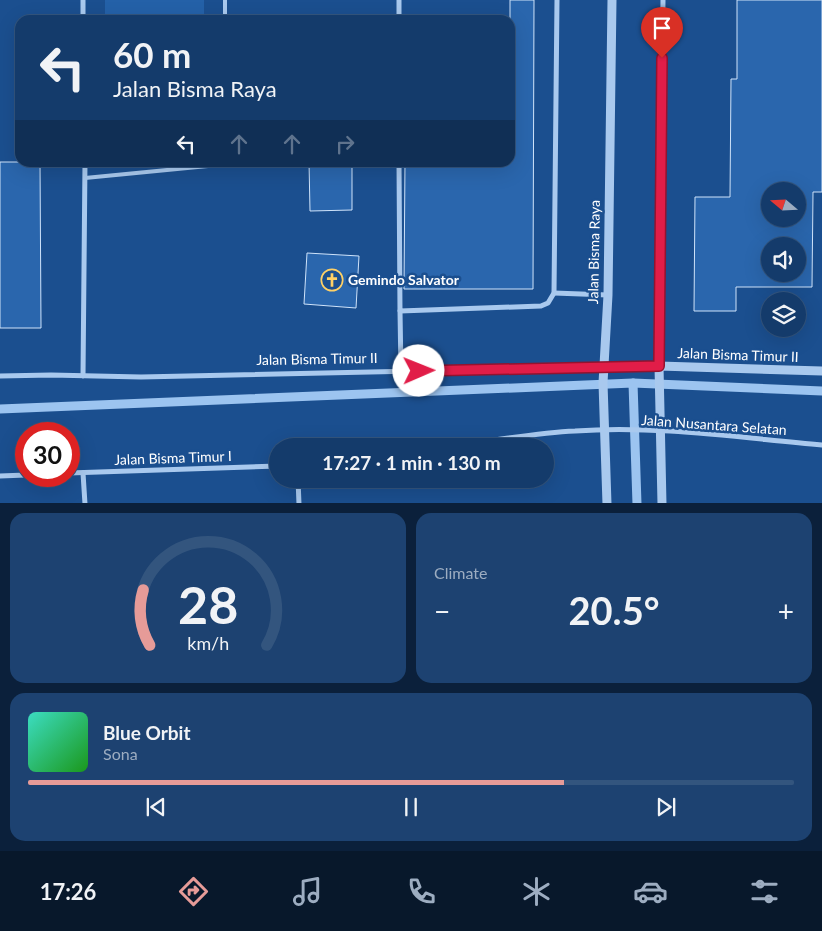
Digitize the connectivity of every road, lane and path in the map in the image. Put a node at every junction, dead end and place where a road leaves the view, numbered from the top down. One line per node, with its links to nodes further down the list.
1 (83, 0): 7 (street)
2 (225, 0): 8 (lane)
3 (399, 0): 9 (street)
4 (557, 0): 14 (street)
5 (612, 0): 15 (street, Jalan Bisma Raya)
6 (663, 0): 18 (street)
7 (83, 15)
8 (226, 15)
9 (399, 15)
10 (85, 167): 13 (street)
11 (198, 167): 13 (lane)
12 (399, 167): 16 (street)
13 (85, 178): 22 (street)
14 (554, 293): 15 (street); 16 (street)
15 (608, 295): 17 (street, Jalan Bisma Raya)
16 (400, 311): 20 (street)
17 (604, 367): 18 (street, Jalan Bisma Timur II); 20 (street, Jalan Bisma Timur II); 24 (street, Jalan Bisma Raya)
18 (658, 371): 19 (street, Jalan Bisma Timur II); 23 (street)
19 (822, 371)
20 (401, 372): 22 (street, Jalan Bisma Timur II)
21 (0, 376): 22 (street, Jalan Bisma Timur II)
22 (83, 376)
23 (658, 428): 24 (street, Jalan Nusantara Selatan); 26 (street, Jalan Nusantara Selatan); 36 (street)
24 (605, 430): 25 (street); 35 (street, Jalan Bisma Raya)
25 (513, 438)
26 (822, 446)
27 (269, 466): 29 (street, Jalan Bisma Timur I)
28 (80, 472): 29 (street, Jalan Bisma Timur I)
29 (83, 472): 33 (street)
30 (15, 475): 31 (street)
31 (0, 476)
32 (298, 488): 34 (street)
33 (85, 503)
34 (299, 503)
35 (607, 503)
36 (662, 503)

